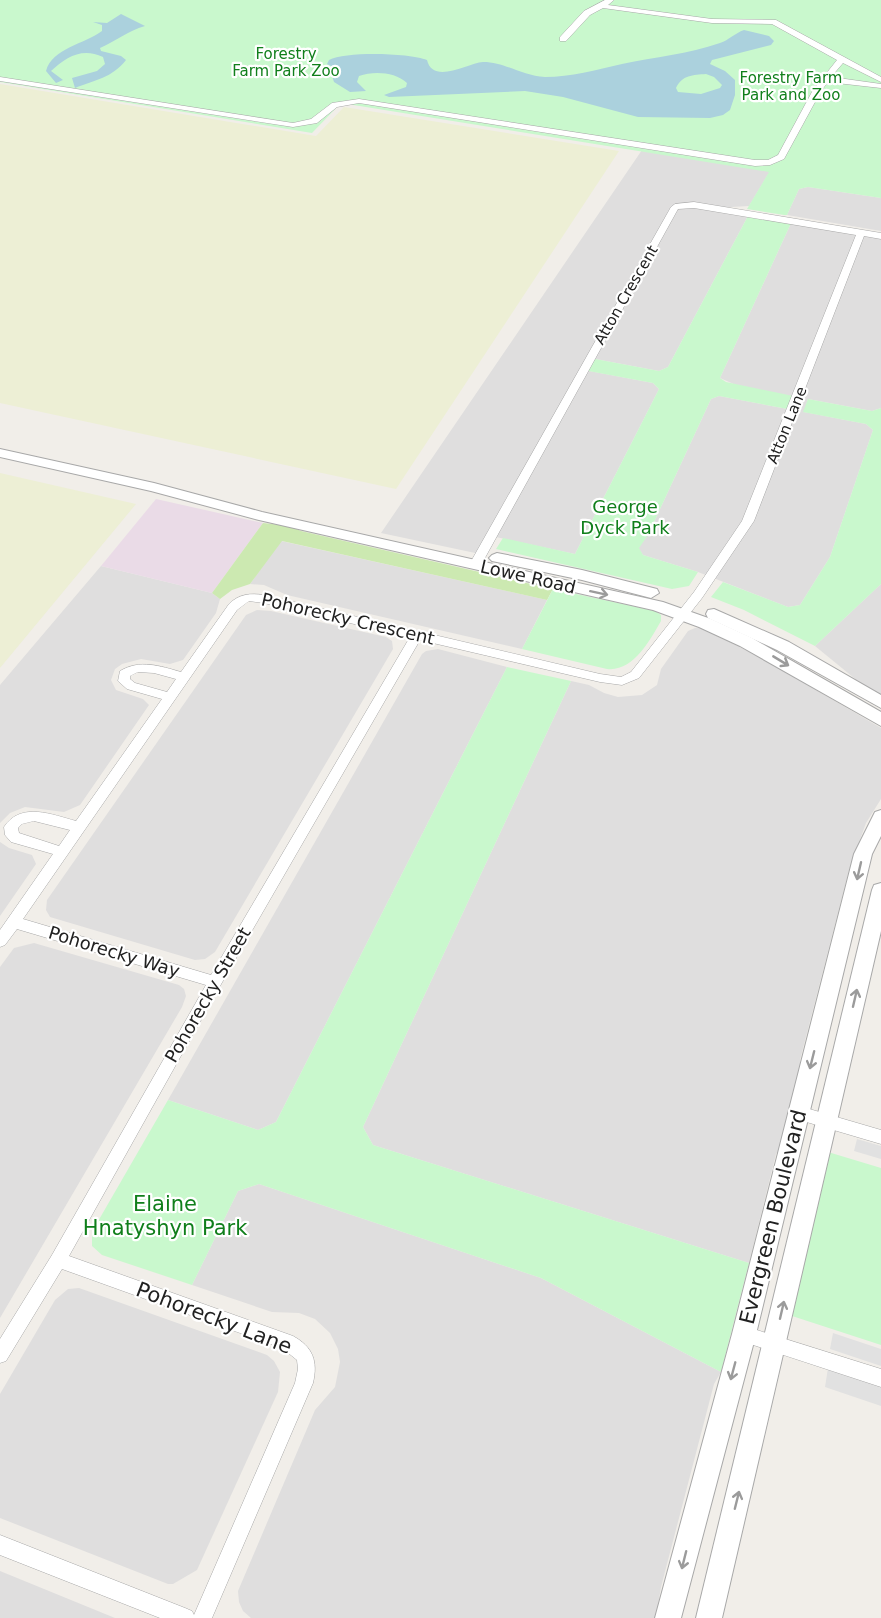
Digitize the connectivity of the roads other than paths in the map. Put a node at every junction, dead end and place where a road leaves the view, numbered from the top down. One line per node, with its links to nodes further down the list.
1 (610, 0): 2 (street)
2 (602, 6): 3 (street); 4 (street)
3 (563, 39)
4 (841, 60): 6 (street); 7 (street)
5 (0, 79): 6 (street)
6 (826, 79): 8 (street)
7 (881, 80)
8 (881, 86)
9 (861, 233): 10 (street, Atton Crescent); 12 (street, Atton Crescent); 13 (street, Atton Lane)
10 (881, 236)
11 (0, 453): 12 (street, Lowe Road)
12 (477, 560): 13 (street, Lowe Road)
13 (687, 610): 14 (street, Pohorecky Crescent); 17 (street, Lowe Road); 18 (street, Lowe Road, one-way to 18)
14 (417, 635): 15 (street, Pohorecky Crescent); 25 (street, Pohorecky Street)
15 (185, 678): 16 (street, Pohorecky Crescent); 16 (street)
16 (172, 697): 20 (street, Pohorecky Crescent)
17 (881, 702)
18 (881, 720)
19 (881, 817): 26 (street, Evergreen Boulevard, one-way to 26)
20 (79, 827): 21 (street, Pohorecky Crescent); 21 (street)
21 (62, 852): 23 (street, Pohorecky Crescent)
22 (881, 890): 27 (street, Evergreen Boulevard, one-way to 22)
23 (13, 922): 24 (street, Pohorecky Crescent); 25 (street, Pohorecky Way)
24 (0, 941)
25 (215, 982): 29 (street, Pohorecky Street)
26 (799, 1113): 27 (street); 30 (street, Evergreen Boulevard)
27 (827, 1121): 28 (street); 31 (street, Evergreen Boulevard, one-way to 27)
28 (881, 1137)
29 (58, 1260): 32 (street, Pohorecky Street); 36 (street, Pohorecky Lane)
30 (744, 1334): 31 (street); 37 (street, Evergreen Boulevard, one-way to 37)
31 (774, 1344): 33 (street); 38 (street, Evergreen Boulevard, one-way to 31)
32 (0, 1355)
33 (881, 1378)
34 (0, 1545): 35 (street)
35 (185, 1618)
36 (202, 1618)
37 (668, 1618)
38 (709, 1618)

